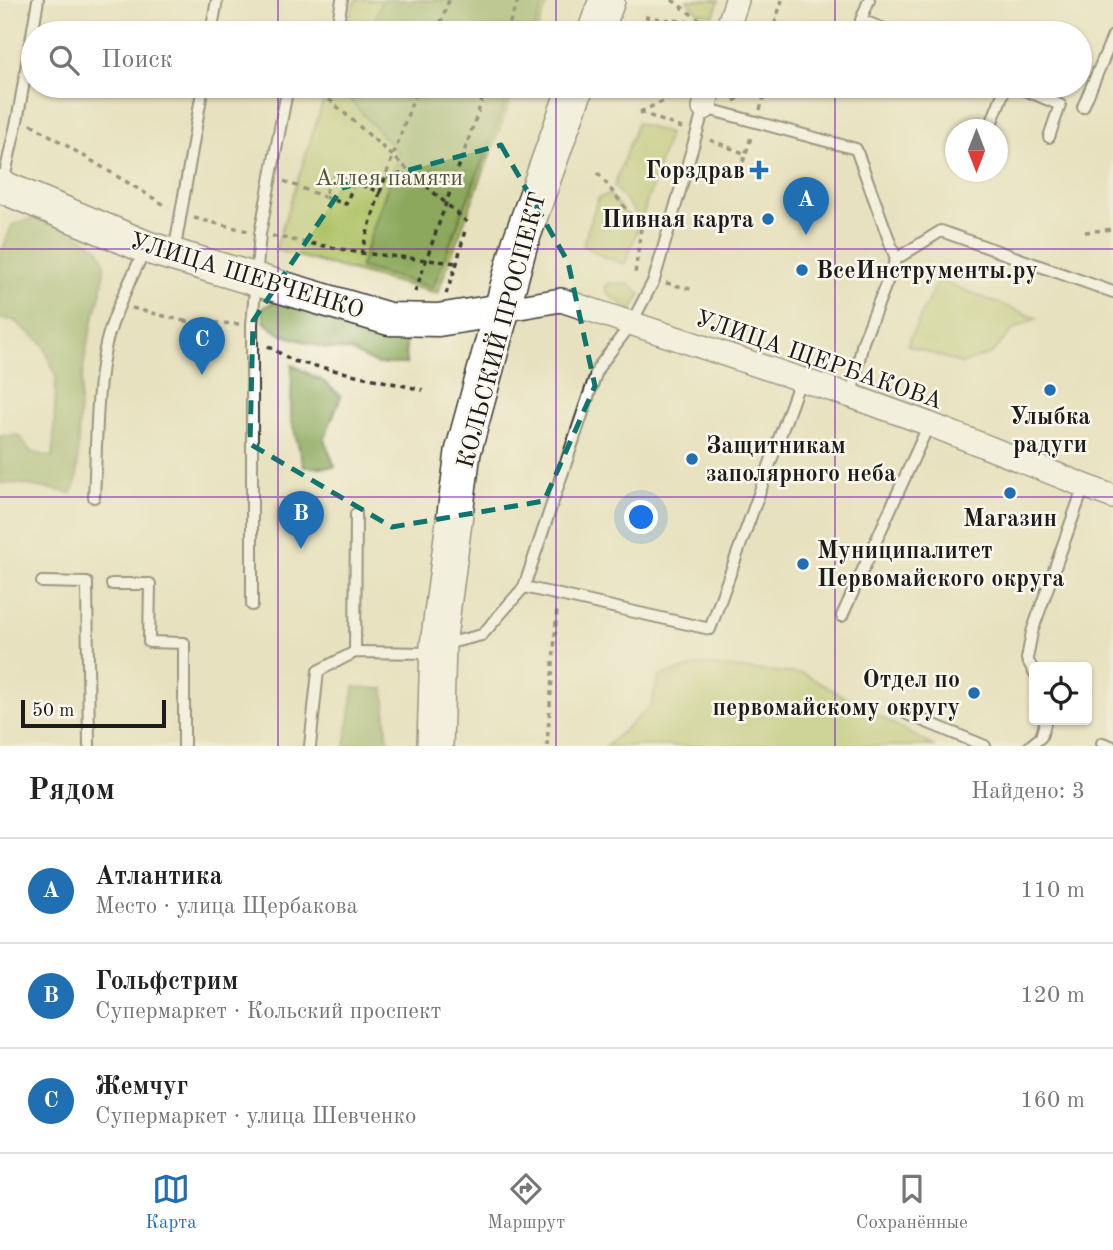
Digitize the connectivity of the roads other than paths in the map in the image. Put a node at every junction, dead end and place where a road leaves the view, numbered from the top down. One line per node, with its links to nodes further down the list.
1 (38, 0): 7 (lane)
2 (217, 0): 8 (lane)
3 (342, 0): 9 (lane)
4 (607, 0): 10 (main road)
5 (737, 0): 11 (street)
6 (869, 0): 12 (lane)
7 (34, 21)
8 (213, 21)
9 (338, 21)
10 (599, 21)
11 (730, 21)
12 (864, 21)
13 (1113, 36): 14 (lane)
14 (1092, 86)
15 (21, 98): 27 (lane)
16 (201, 98): 28 (lane)
17 (286, 98): 30 (lane)
18 (572, 98): 32 (main road, КОЛЬСКИЙ ПРОСПЕКТ)
19 (707, 98): 33 (lane)
20 (710, 98): 29 (lane)
21 (1001, 98): 25 (lane)
22 (1044, 98): 26 (lane)
23 (1087, 98): 24 (lane)
24 (1083, 107)
25 (993, 119)
26 (1049, 138)
27 (1, 190): 28 (main road, УЛИЦА ШЕВЧЕНКО)
28 (160, 251): 30 (main road, УЛИЦА ШЕВЧЕНКО); 38 (lane)
29 (896, 259): 31 (lane); 35 (lane)
30 (256, 280): 32 (main road, УЛИЦА ШЕВЧЕНКО); 44 (lane)
31 (1113, 292)
32 (502, 310): 33 (street, УЛИЦА ЩЕРБАКОВА); 46 (main road, КОЛЬСКИЙ ПРОСПЕКТ)
33 (631, 324): 34 (street, УЛИЦА ЩЕРБАКОВА); 43 (lane)
34 (801, 379): 35 (street, УЛИЦА ЩЕРБАКОВА); 43 (lane)
35 (851, 396): 36 (street, УЛИЦА ЩЕРБАКОВА)
36 (929, 424): 37 (street, УЛИЦА ЩЕРБАКОВА); 45 (lane)
37 (1084, 486): 39 (street, УЛИЦА ЩЕРБАКОВА); 48 (lane)
38 (94, 496)
39 (1113, 497)
40 (356, 514): 47 (lane)
41 (42, 582): 51 (lane)
42 (111, 584): 52 (lane)
43 (523, 587): 46 (lane)
44 (252, 606)
45 (842, 616)
46 (438, 649): 47 (lane); 54 (main road, КОЛЬСКИЙ ПРОСПЕКТ)
47 (355, 652): 53 (lane)
48 (1029, 662)
49 (907, 714): 55 (lane)
50 (1045, 725): 56 (lane)
51 (89, 746)
52 (184, 746)
53 (310, 746)
54 (435, 746)
55 (985, 746)
56 (1030, 746)

